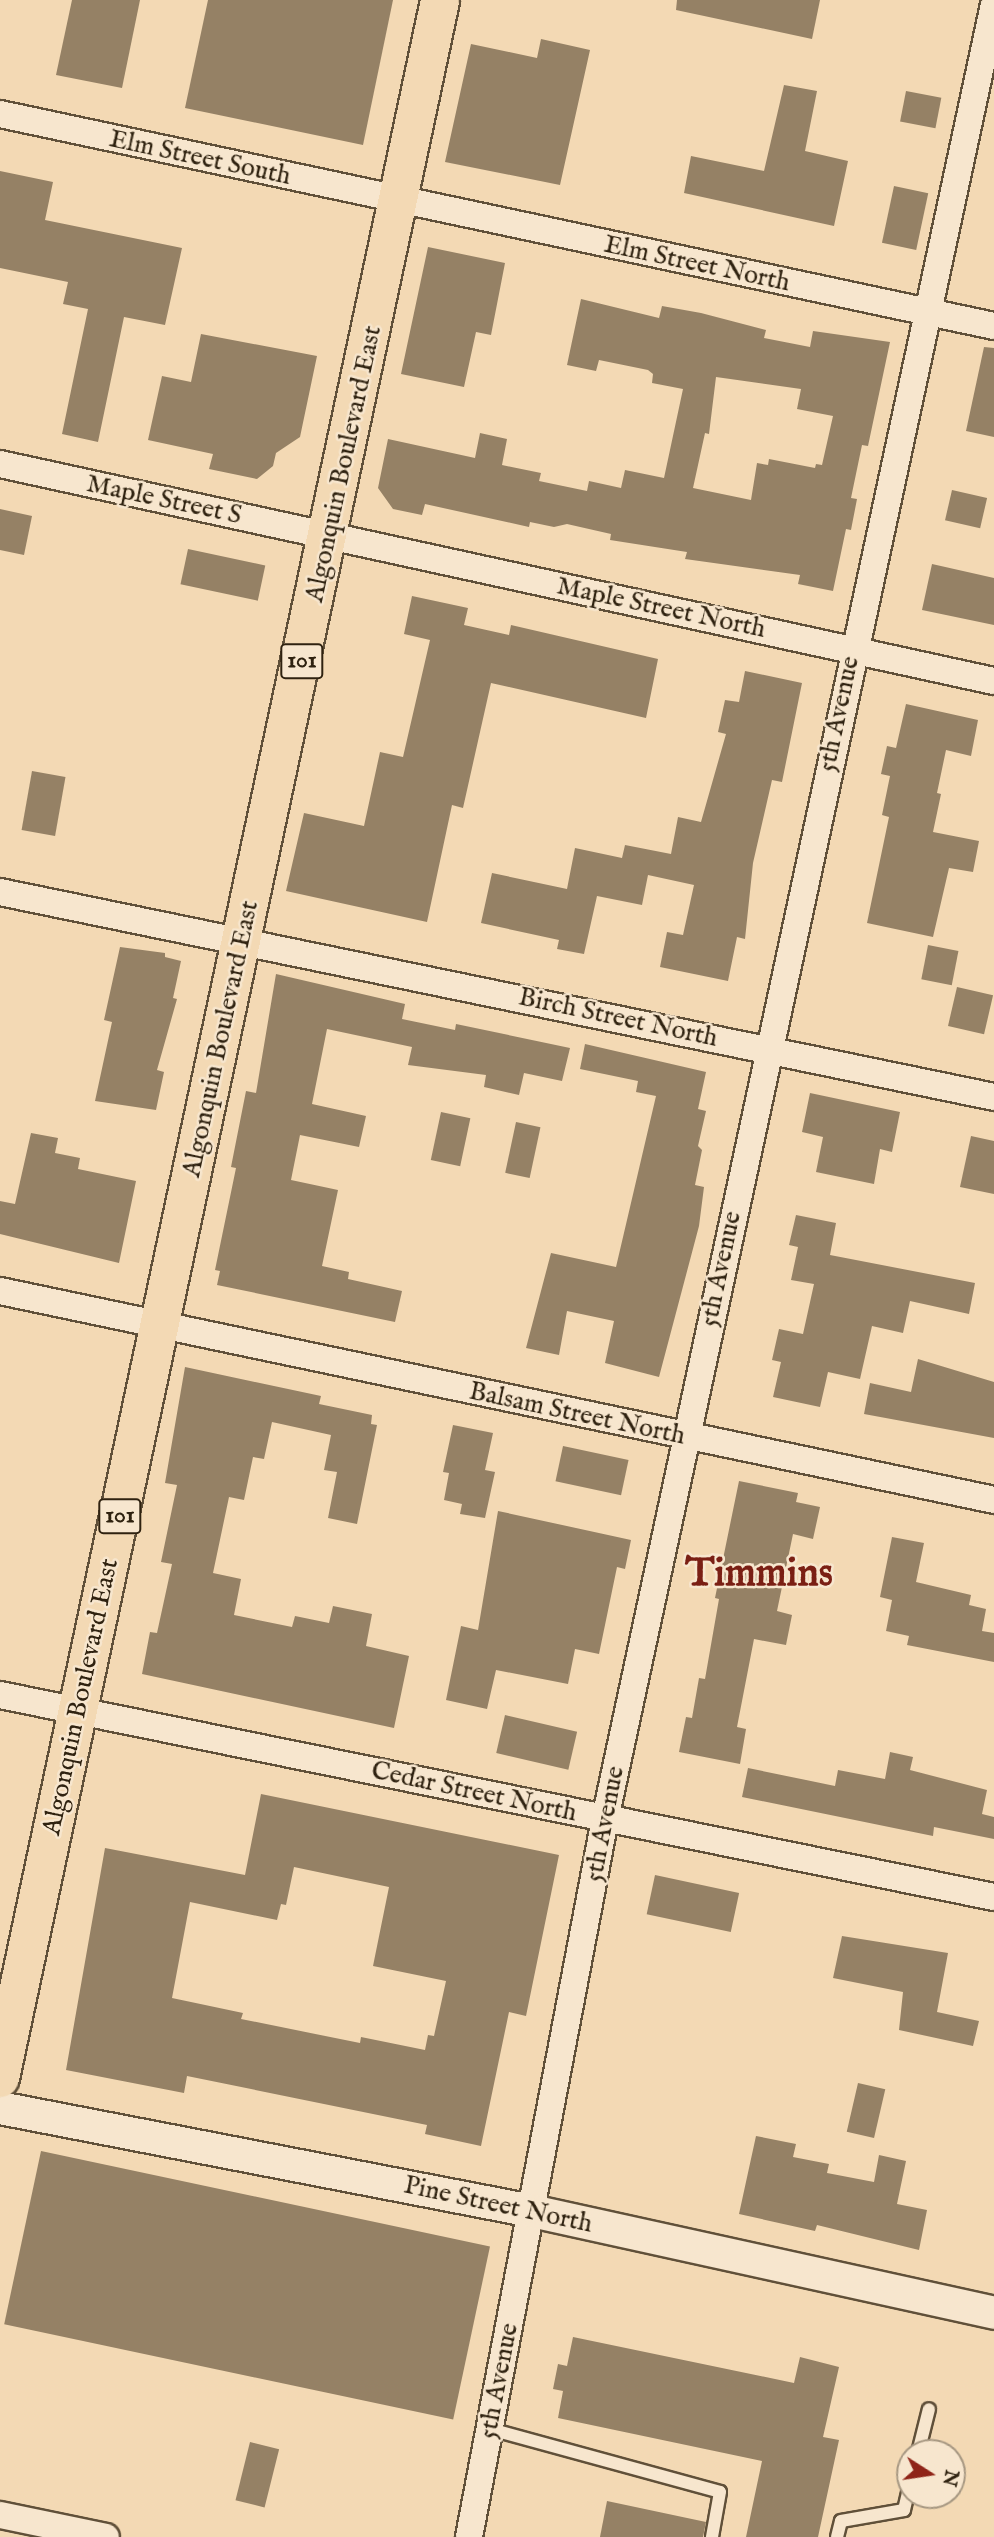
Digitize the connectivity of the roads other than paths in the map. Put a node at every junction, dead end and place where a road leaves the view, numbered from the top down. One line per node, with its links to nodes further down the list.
1 (440, 0): 4 (main road, Algonquin Boulevard East / 101)
2 (994, 5): 5 (street, 5th Avenue)
3 (0, 114): 4 (street, Elm Street South)
4 (399, 201): 5 (street, Elm Street North); 8 (main road, Algonquin Boulevard East / 101)
5 (925, 312): 6 (street, Elm Street North); 9 (street, 5th Avenue)
6 (994, 326)
7 (0, 464): 8 (street, Maple Street S)
8 (328, 536): 9 (street, Maple Street North); 12 (main road, Algonquin Boulevard East / 101)
9 (853, 650): 10 (street, Maple Street North); 13 (street, 5th Avenue)
10 (994, 681)
11 (0, 892): 12 (street, Birch Street North)
12 (242, 940): 13 (street, Birch Street North); 16 (main road, Algonquin Boulevard East / 101)
13 (768, 1049): 14 (street, Birch Street North); 17 (street, 5th Avenue)
14 (994, 1097)
15 (0, 1291): 16 (street, Balsam Street North)
16 (161, 1322): 17 (street, Balsam Street North); 20 (main road, Algonquin Boulevard East / 101)
17 (685, 1438): 18 (street, Balsam Street North); 21 (street, 5th Avenue)
18 (994, 1500)
19 (0, 1695): 20 (street, Cedar Street North)
20 (79, 1711): 21 (street, Cedar Street North); 23 (main road, Algonquin Boulevard East / 101)
21 (605, 1819): 22 (street, Cedar Street North); 25 (street, 5th Avenue)
22 (994, 1897)
23 (0, 2078)
24 (0, 2108): 25 (street, Pine Street North)
25 (532, 2211): 26 (street, Pine Street North); 28 (street, 5th Avenue)
26 (994, 2313)
27 (929, 2409): 29 (lane)
28 (490, 2428): 33 (street, 5th Avenue); 34 (lane)
29 (922, 2439)
30 (904, 2509): 35 (lane)
31 (0, 2515): 32 (street)
32 (106, 2537)
33 (469, 2537)
34 (712, 2537)
35 (837, 2537)

